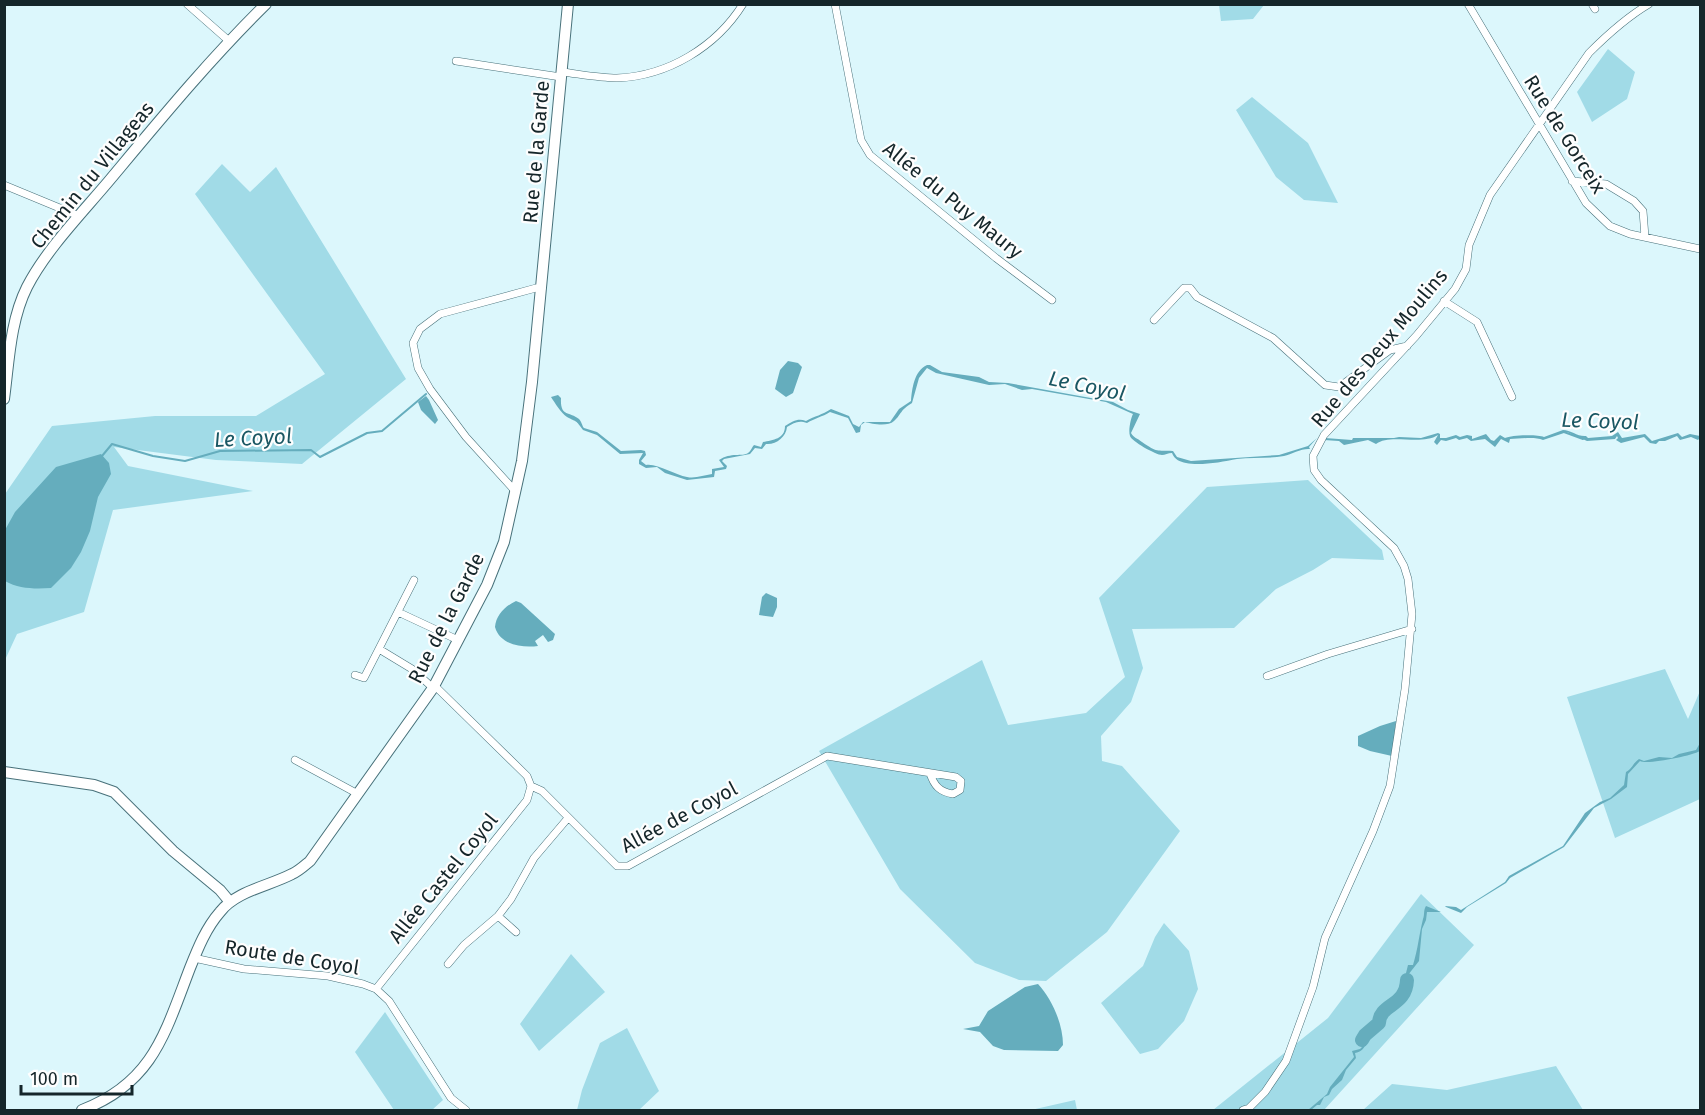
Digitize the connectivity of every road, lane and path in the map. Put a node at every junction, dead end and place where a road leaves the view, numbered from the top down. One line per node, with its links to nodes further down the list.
1 (187, 4): 8 (street)
2 (266, 4): 8 (main road, Chemin du Villageas)
3 (568, 4): 10 (main road, Rue de la Garde)
4 (743, 4): 10 (street)
5 (835, 4): 18 (street, Allée du Puy Maury)
6 (1468, 4): 11 (street, Rue de Gorceix)
7 (1649, 4): 11 (street, Rue des Deux Moulins)
8 (229, 41): 14 (main road, Chemin du Villageas)
9 (456, 62): 10 (street)
10 (561, 74): 17 (main road, Rue de la Garde)
11 (1539, 125): 12 (street, Rue de Gorceix); 19 (street, Rue des Deux Moulins)
12 (1572, 181): 15 (street, Rue de Gorceix); 15 (street)
13 (4, 185): 14 (street)
14 (79, 216): 23 (main road, Chemin du Villageas)
15 (1645, 237): 16 (street, Rue de Gorceix)
16 (1701, 249)
17 (542, 288): 24 (main road, Rue de la Garde); 24 (street)
18 (1052, 300)
19 (1444, 302): 21 (street, Rue des Deux Moulins); 22 (street)
20 (1154, 320): 21 (street)
21 (1407, 345): 27 (street, Rue des Deux Moulins)
22 (1512, 397)
23 (4, 399)
24 (517, 492): 28 (main road, Rue de la Garde)
25 (414, 580): 26 (street)
26 (398, 612): 28 (street); 29 (street)
27 (1412, 629): 31 (street); 47 (street, Rue des Deux Moulins)
28 (458, 640): 32 (main road, Rue de la Garde)
29 (379, 649): 30 (street); 32 (street, Allée de Coyol)
30 (355, 675)
31 (1267, 676)
32 (434, 687): 36 (street, Allée de Coyol); 37 (main road, Rue de la Garde)
33 (296, 760): 37 (street)
34 (4, 772): 39 (main road)
35 (930, 773): 38 (street, Allée de Coyol)
36 (531, 786): 38 (street, Allée de Coyol); 44 (street, Allée Castel Coyol)
37 (358, 794): 39 (main road, Rue de la Garde)
38 (568, 818): 40 (street)
39 (230, 902): 42 (main road, Rue de la Garde)
40 (498, 916): 41 (street); 43 (street)
41 (516, 932)
42 (194, 958): 44 (street, Route de Coyol); 45 (main road, Rue de la Garde)
43 (448, 964)
44 (376, 989): 46 (street, Route de Coyol)
45 (82, 1110)
46 (466, 1110)
47 (1243, 1110)

